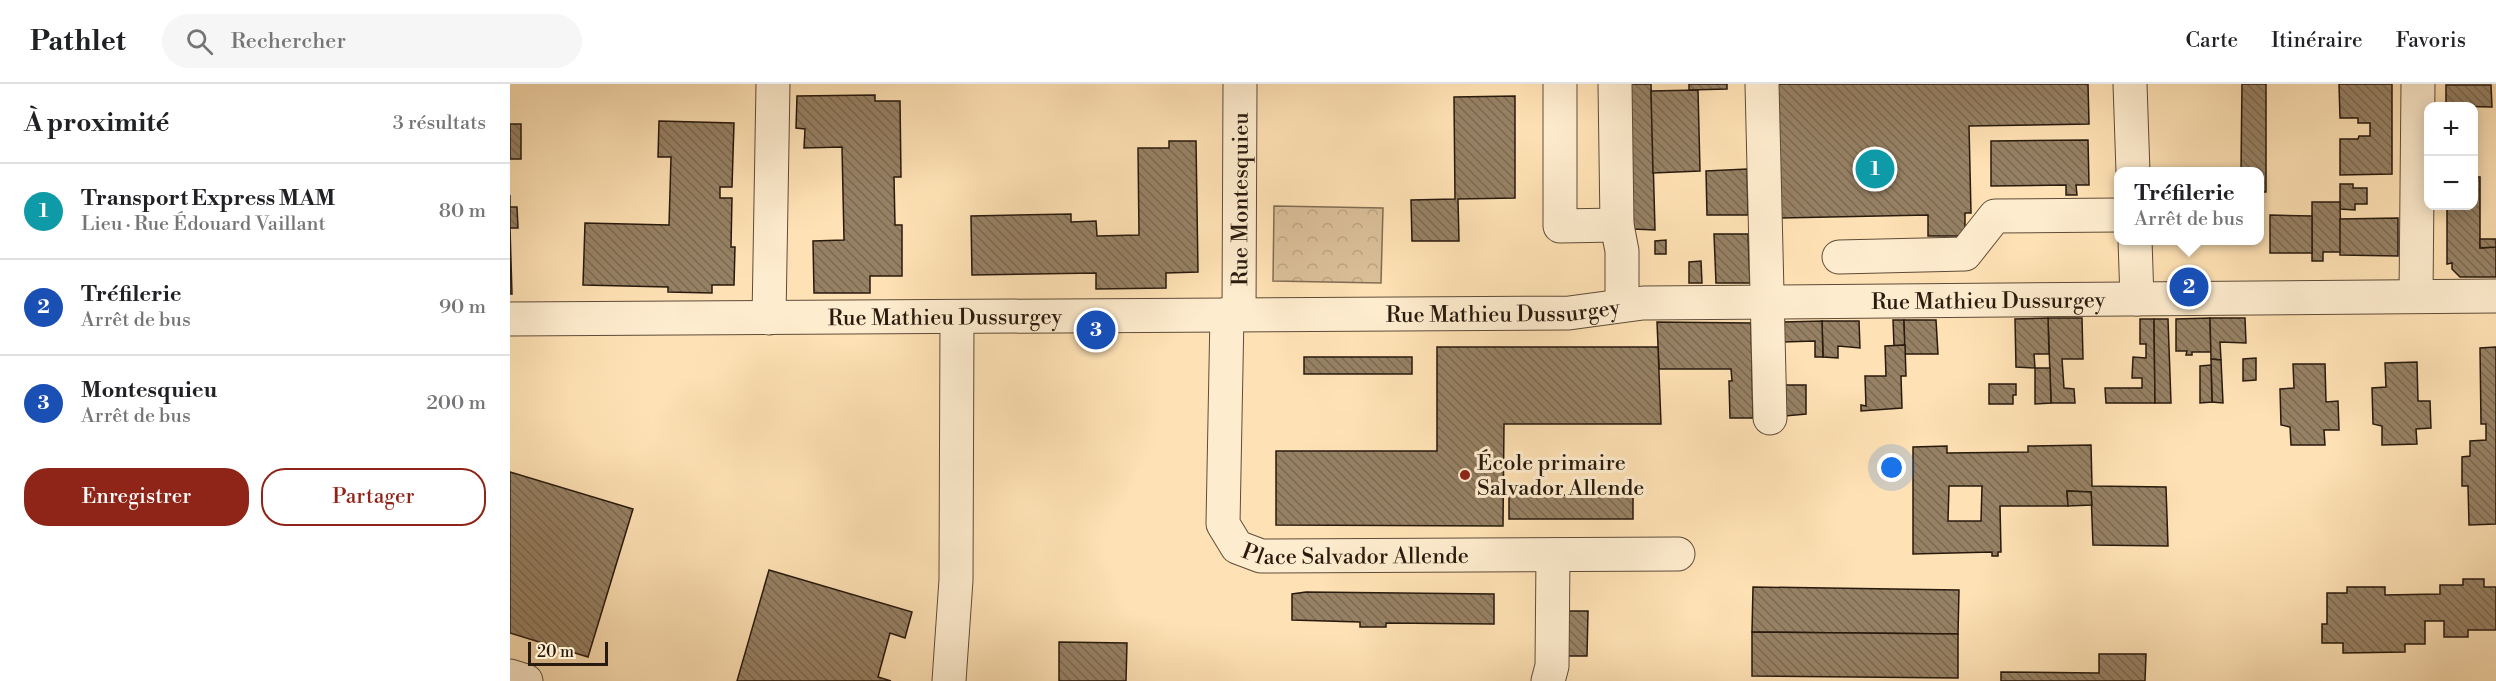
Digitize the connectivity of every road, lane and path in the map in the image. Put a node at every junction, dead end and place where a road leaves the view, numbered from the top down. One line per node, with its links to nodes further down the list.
1 (773, 84): 20 (street)
2 (1240, 84): 18 (street, Rue Montesquieu)
3 (1560, 84): 10 (street)
4 (1615, 84): 10 (street)
5 (1762, 84): 16 (street)
6 (2130, 84): 8 (street)
7 (2418, 84): 13 (street)
8 (2133, 167)
9 (2114, 215): 12 (street)
10 (1617, 225): 17 (street)
11 (2135, 245): 15 (street)
12 (1839, 257)
13 (2416, 296): 14 (street, Rue Mathieu Dussurgey); 15 (street, Rue Mathieu Dussurgey)
14 (2496, 296)
15 (2136, 299): 16 (street, Rue Mathieu Dussurgey)
16 (1769, 303): 17 (street, Rue Mathieu Dussurgey); 22 (street)
17 (1622, 305): 18 (street, Rue Mathieu Dussurgey)
18 (1233, 315): 19 (street, Rue Mathieu Dussurgey); 24 (street, Place Salvador Allende)
19 (957, 317): 20 (street, Rue Mathieu Dussurgey); 27 (street)
20 (769, 318): 21 (street, Rue Mathieu Dussurgey)
21 (510, 319)
22 (1770, 418)
23 (1678, 554): 24 (street, Place Salvador Allende)
24 (1553, 555): 28 (street)
25 (510, 676): 26 (street)
26 (526, 681)
27 (949, 681)
28 (1548, 681)

